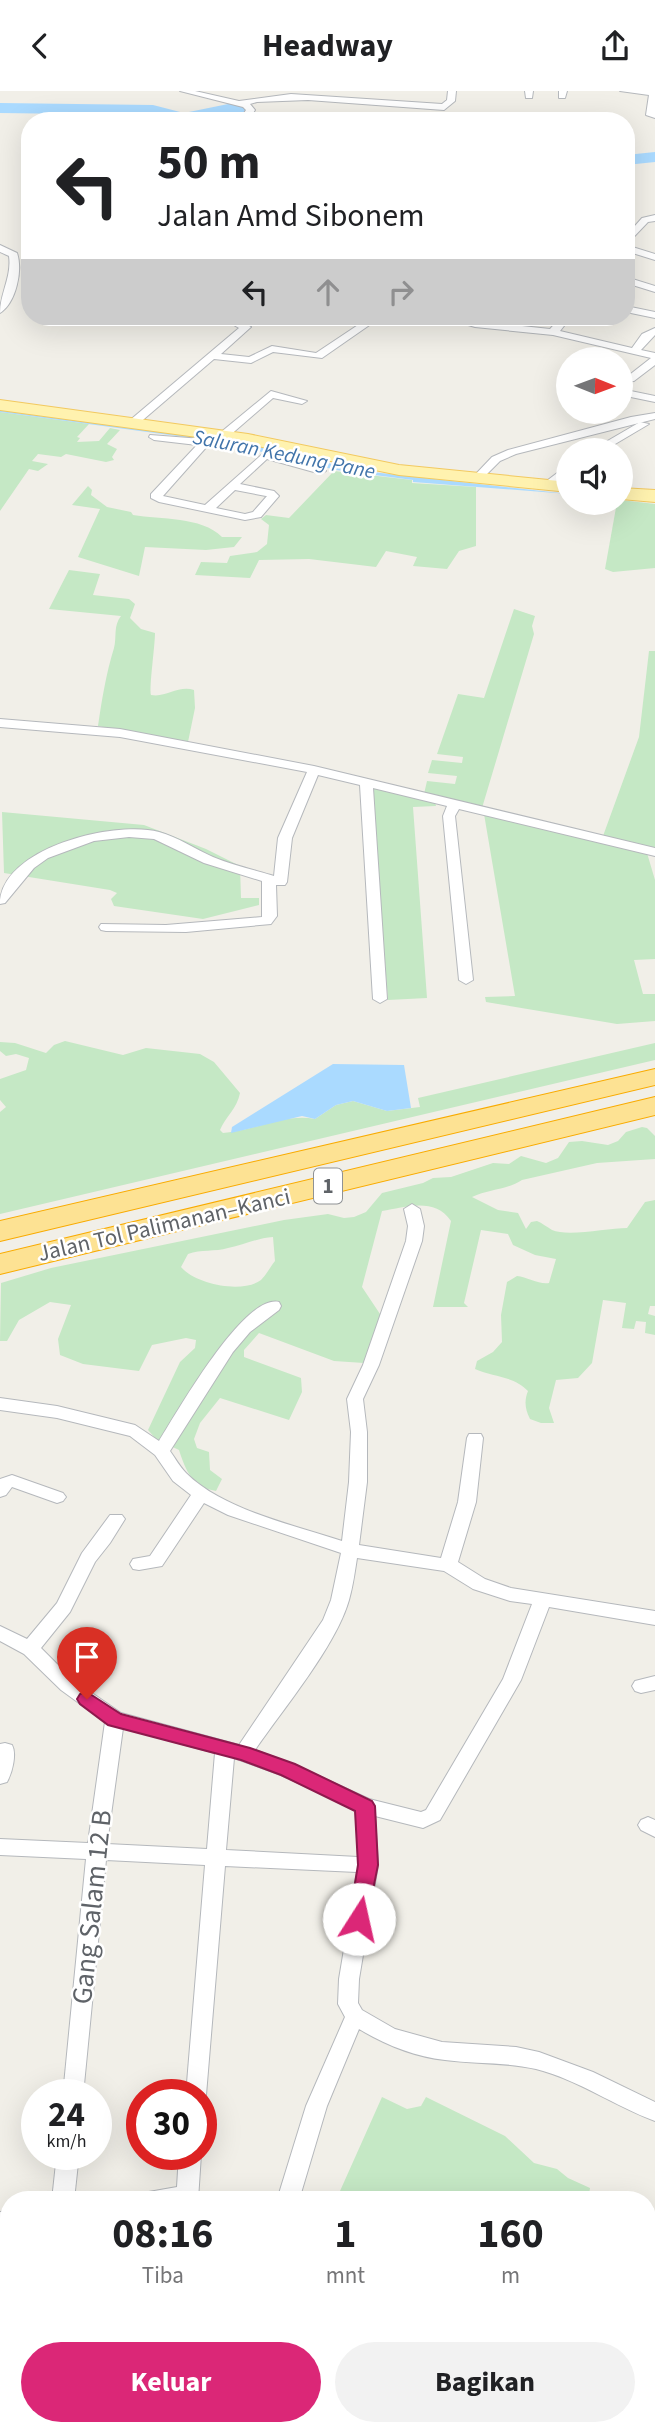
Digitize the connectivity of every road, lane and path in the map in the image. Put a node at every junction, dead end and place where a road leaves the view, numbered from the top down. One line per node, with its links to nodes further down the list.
1 (184, 91): 5 (street)
2 (452, 91): 5 (street)
3 (624, 91): 4 (street)
4 (654, 92): 6 (street)
5 (241, 103): 7 (street)
6 (654, 104): 8 (street)
7 (250, 112)
8 (655, 115)
9 (655, 218): 10 (street)
10 (635, 237)
11 (7, 250): 15 (street)
12 (635, 251): 13 (street)
13 (655, 257)
14 (0, 278): 15 (street)
15 (12, 278): 18 (street)
16 (635, 283): 17 (street)
17 (655, 289)
18 (4, 296): 19 (street)
19 (0, 310)
20 (635, 311): 21 (street)
21 (655, 315)
22 (244, 326): 29 (street)
23 (363, 326): 29 (street)
24 (494, 326): 26 (street)
25 (558, 326): 26 (street)
26 (553, 332): 28 (street)
27 (652, 333): 28 (street)
28 (636, 349): 30 (street)
29 (213, 356): 39 (street)
30 (655, 358): 31 (street)
31 (634, 376)
32 (284, 384): 33 (street)
33 (271, 394): 36 (street); 41 (street)
34 (634, 395): 35 (street)
35 (655, 399)
36 (302, 401)
37 (0, 405): 39 (main road)
38 (655, 418): 42 (street); 45 (street)
39 (133, 422): 41 (main road)
40 (154, 437): 41 (street)
41 (212, 437): 43 (main road); 52 (street)
42 (619, 438)
43 (271, 450): 44 (street); 45 (main road); 48 (street)
44 (321, 471)
45 (477, 478): 47 (main road)
46 (556, 478): 47 (street)
47 (548, 485): 49 (main road)
48 (231, 486): 52 (street); 52 (street)
49 (556, 486)
50 (633, 494): 51 (main road)
51 (655, 496)
52 (207, 510)
53 (0, 723): 54 (street)
54 (314, 771): 55 (street); 58 (street)
55 (366, 783): 56 (street); 62 (street)
56 (454, 804): 57 (street); 61 (street)
57 (655, 852)
58 (269, 880): 59 (street); 60 (street)
59 (0, 900)
60 (106, 927)
61 (466, 980)
62 (380, 999)
63 (655, 1077): 65 (highway, Jalan Tol Palimanan–Kanci / 1)
64 (655, 1106): 67 (highway, Jalan Tol Palimanan–Kanci / 1)
65 (167, 1192): 67 (highway); 68 (highway, Jalan Tol Palimanan–Kanci / 1)
66 (412, 1209): 78 (street)
67 (182, 1221): 69 (highway, Jalan Tol Palimanan–Kanci / 1)
68 (0, 1231)
69 (0, 1264)
70 (273, 1306): 73 (street)
71 (0, 1404): 73 (street)
72 (475, 1439): 80 (street)
73 (161, 1451): 75 (street)
74 (0, 1490): 76 (street)
75 (201, 1494): 78 (street); 79 (street)
76 (57, 1497)
77 (116, 1518): 84 (street)
78 (350, 1550): 80 (street); 87 (street)
79 (139, 1564)
80 (448, 1565): 81 (street)
81 (542, 1601): 82 (street); 89 (street)
82 (655, 1618)
83 (0, 1633): 84 (street)
84 (30, 1649): 85 (street)
85 (115, 1719): 87 (street); 91 (street, Gang Salam 12 B)
86 (5, 1750): 88 (street)
87 (234, 1751): 89 (street); 92 (street)
88 (0, 1777)
89 (365, 1806): 93 (street)
90 (0, 1847): 91 (street)
91 (97, 1850): 92 (street); 95 (street, Gang Salam 12 B)
92 (217, 1856): 93 (street); 96 (street)
93 (368, 1865): 94 (street)
94 (355, 2016): 97 (street); 102 (street)
95 (75, 2079)
96 (197, 2079)
97 (655, 2112)
98 (66, 2170): 100 (street)
99 (189, 2170): 101 (street)
100 (64, 2191)
101 (187, 2191)
102 (290, 2191)

